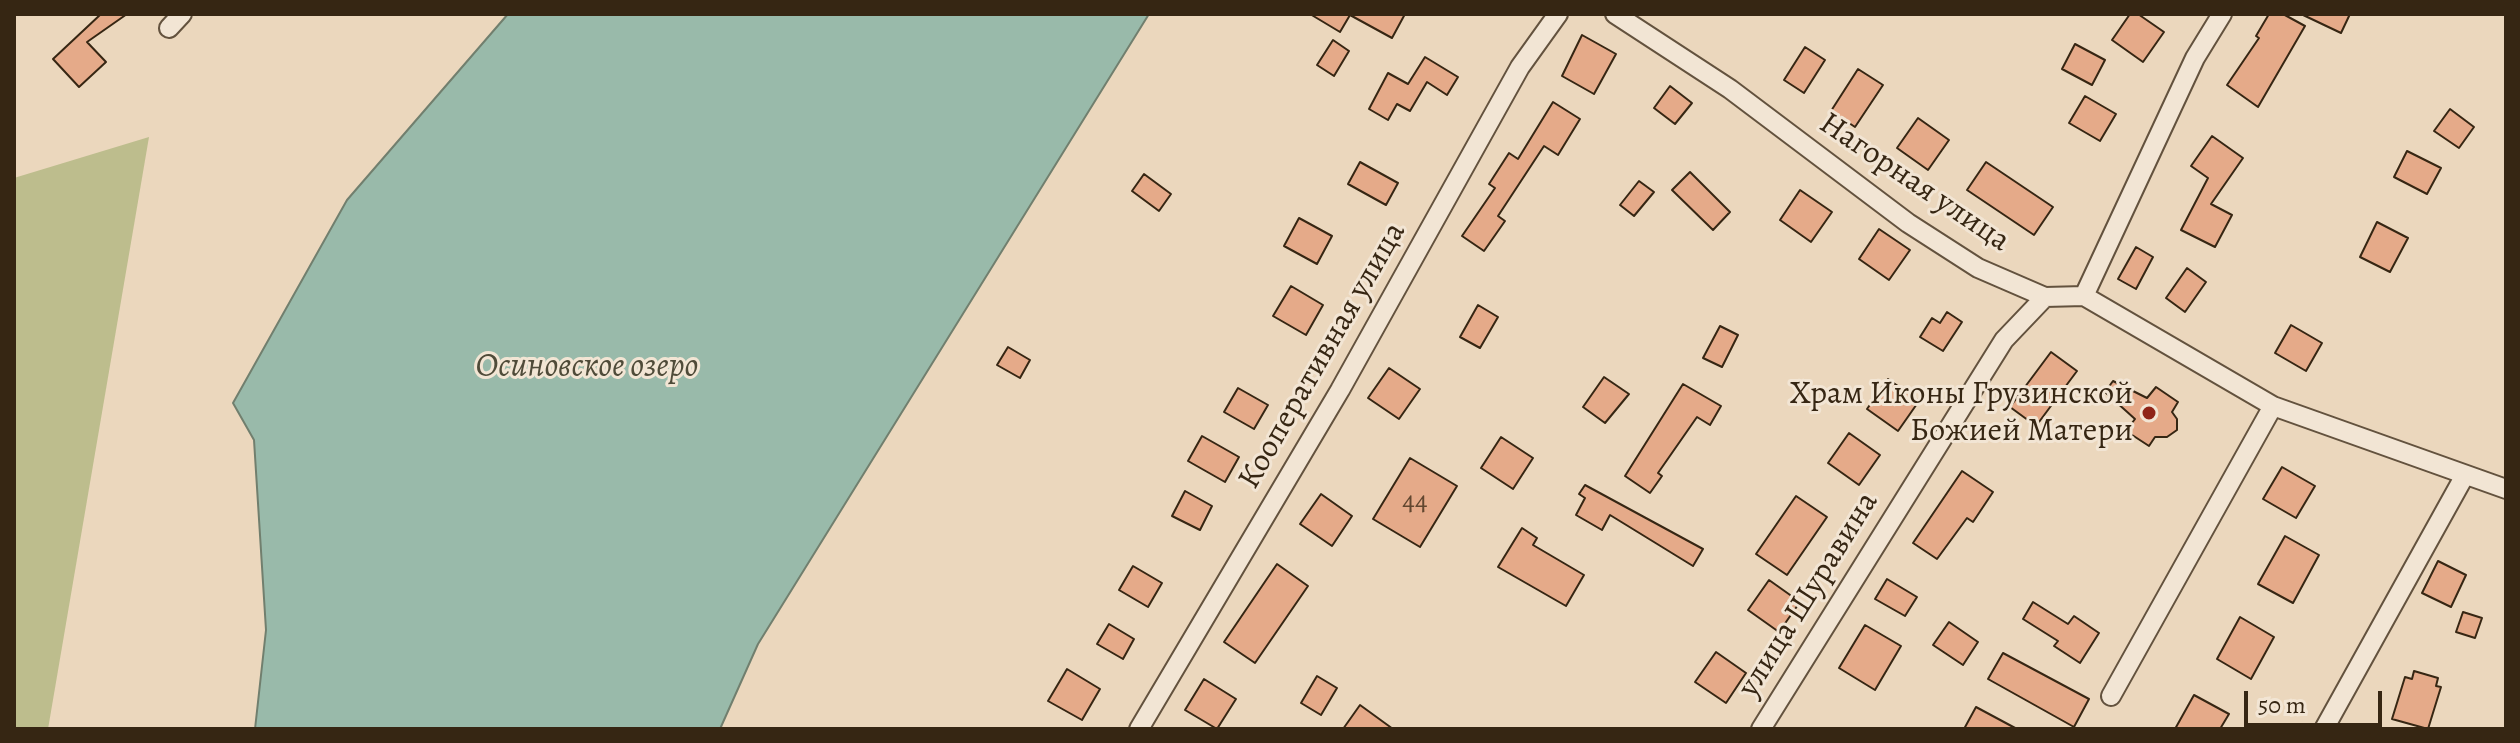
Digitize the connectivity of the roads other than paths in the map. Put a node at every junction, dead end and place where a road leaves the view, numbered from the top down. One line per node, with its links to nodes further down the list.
1 (182, 14): 5 (street)
2 (1558, 14): 12 (street, Кооперативная улица)
3 (1615, 14): 7 (street, Нагорная улица)
4 (2222, 14): 6 (street)
5 (169, 28)
6 (2084, 296): 7 (street, Нагорная улица); 8 (street)
7 (2045, 297): 13 (street, улица Шуравина)
8 (2273, 406): 9 (street); 11 (street)
9 (2465, 475): 10 (street); 14 (street)
10 (2506, 489)
11 (2111, 696)
12 (1139, 729)
13 (1761, 729)
14 (2324, 729)

